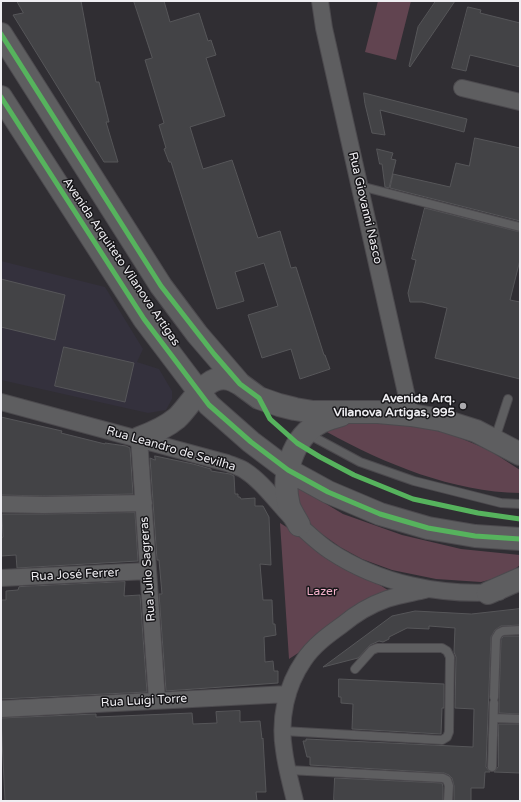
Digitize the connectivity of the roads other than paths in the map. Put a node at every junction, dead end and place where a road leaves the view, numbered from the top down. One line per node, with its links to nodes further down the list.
1 (320, 1): 6 (street, Rua Giovanni Nasco)
2 (1, 34): 8 (main road, Avenida Arquiteto Vilanova Artigas)
3 (462, 88): 5 (street)
4 (1, 97): 9 (main road, Avenida Arquiteto Vilanova Artigas)
5 (520, 102)
6 (360, 186): 7 (lane); 13 (street, Rua Giovanni Nasco)
7 (520, 227)
8 (240, 384): 9 (main road); 12 (main road, Avenida Arquiteto Vilanova Artigas)
9 (199, 393): 15 (main road); 17 (main road, Avenida Arquiteto Vilanova Artigas)
10 (508, 399): 16 (lane)
11 (1, 402): 15 (street, Rua Leandro de Sevilha)
12 (350, 413): 13 (main road, Avenida Arquiteto Vilanova Artigas); 14 (main road)
13 (411, 415): 16 (main road, Avenida Arquiteto Vilanova Artigas)
14 (305, 433): 17 (main road); 20 (lane)
15 (139, 438): 18 (street, Rua Julio Sagreras); 21 (street, Rua Leandro de Sevilha)
16 (511, 451)
17 (288, 470): 21 (main road); 22 (main road, Avenida Arquiteto Vilanova Artigas)
18 (144, 503): 19 (street); 23 (street, Rua Julio Sagreras)
19 (1, 504)
20 (520, 504)
21 (299, 525): 26 (street, Rua Leandro de Sevilha)
22 (520, 539)
23 (148, 572): 24 (street, Rua José Ferrer); 32 (street, Rua Julio Sagreras)
24 (1, 578)
25 (520, 579): 28 (main road)
26 (427, 590): 28 (street, Rua Leandro de Sevilha); 31 (street)
27 (520, 591): 28 (street, Rua Leandro de Sevilha)
28 (488, 593)
29 (520, 630): 34 (lane)
30 (355, 669): 36 (lane)
31 (288, 694): 32 (street, Rua Luigi Torre); 36 (street)
32 (157, 700): 33 (street, Rua Luigi Torre)
33 (1, 709)
34 (494, 718): 35 (lane); 37 (lane)
35 (520, 720)
36 (283, 731): 38 (street)
37 (492, 767)
38 (288, 770): 39 (street); 40 (lane)
39 (295, 801)
40 (448, 801)

